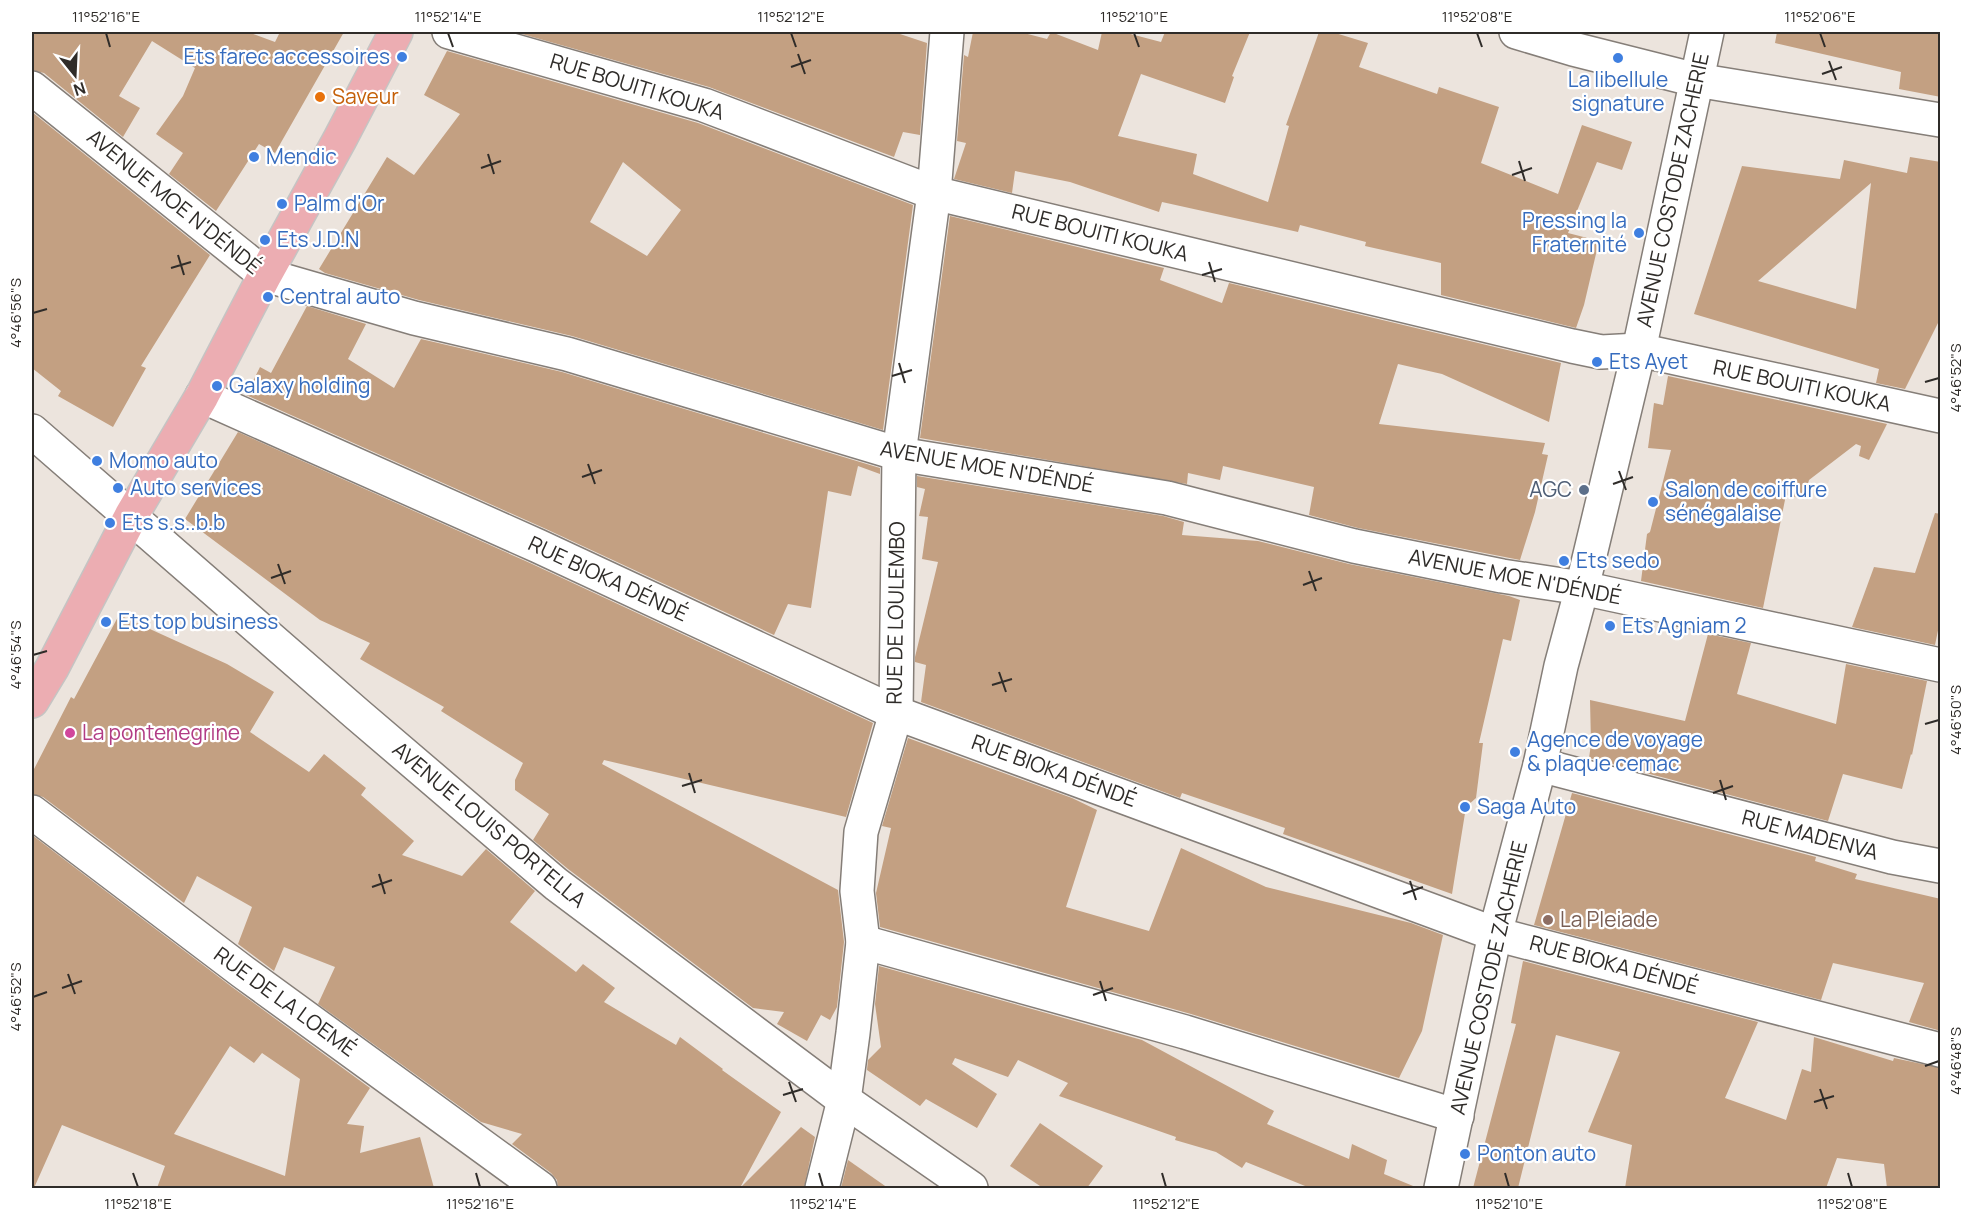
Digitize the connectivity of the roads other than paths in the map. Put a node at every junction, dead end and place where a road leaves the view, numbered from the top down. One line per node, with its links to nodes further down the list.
1 (396, 32): 10 (main road)
2 (449, 32): 9 (street, RUE BOUITI KOUKA)
3 (947, 32): 9 (street, RUE DE LOULEMBO)
4 (1516, 32): 6 (street)
5 (1707, 32): 6 (street, AVENUE COSTODE ZACHERIE)
6 (1696, 80): 8 (street); 11 (street, AVENUE COSTODE ZACHERIE)
7 (32, 88): 10 (street, AVENUE MOE N'DÉNDÉ)
8 (1941, 120)
9 (934, 193): 11 (street, RUE BOUITI KOUKA); 15 (street, RUE DE LOULEMBO)
10 (265, 275): 12 (main road); 15 (street, AVENUE MOE N'DÉNDÉ)
11 (1639, 350): 13 (street, RUE BOUITI KOUKA); 17 (street, AVENUE COSTODE ZACHERIE)
12 (202, 396): 16 (main road); 20 (street, RUE BIOKA DÉNDÉ)
13 (1941, 416)
14 (32, 431): 16 (street, AVENUE LOUIS PORTELLA)
15 (899, 454): 17 (street, AVENUE MOE N'DÉNDÉ); 20 (street, RUE DE LOULEMBO)
16 (131, 516): 19 (main road); 27 (street, AVENUE LOUIS PORTELLA)
17 (1582, 588): 18 (street, AVENUE MOE N'DÉNDÉ); 21 (street, AVENUE COSTODE ZACHERIE)
18 (1941, 665)
19 (32, 701)
20 (896, 712): 24 (street, RUE BIOKA DÉNDÉ); 25 (street, RUE DE LOULEMBO)
21 (1540, 765): 23 (street, RUE MADENVA); 24 (street, AVENUE COSTODE ZACHERIE)
22 (32, 812): 29 (street, RUE DE LA LOEMÉ)
23 (1941, 866)
24 (1495, 934): 26 (street, RUE BIOKA DÉNDÉ); 28 (street, AVENUE COSTODE ZACHERIE)
25 (863, 942): 27 (street, RUE DE LOULEMBO); 28 (street)
26 (1941, 1050)
27 (844, 1100): 30 (street, RUE DE LOULEMBO); 31 (street, AVENUE LOUIS PORTELLA)
28 (1457, 1116): 32 (street, AVENUE COSTODE ZACHERIE)
29 (540, 1188)
30 (822, 1188)
31 (971, 1188)
32 (1441, 1188)

